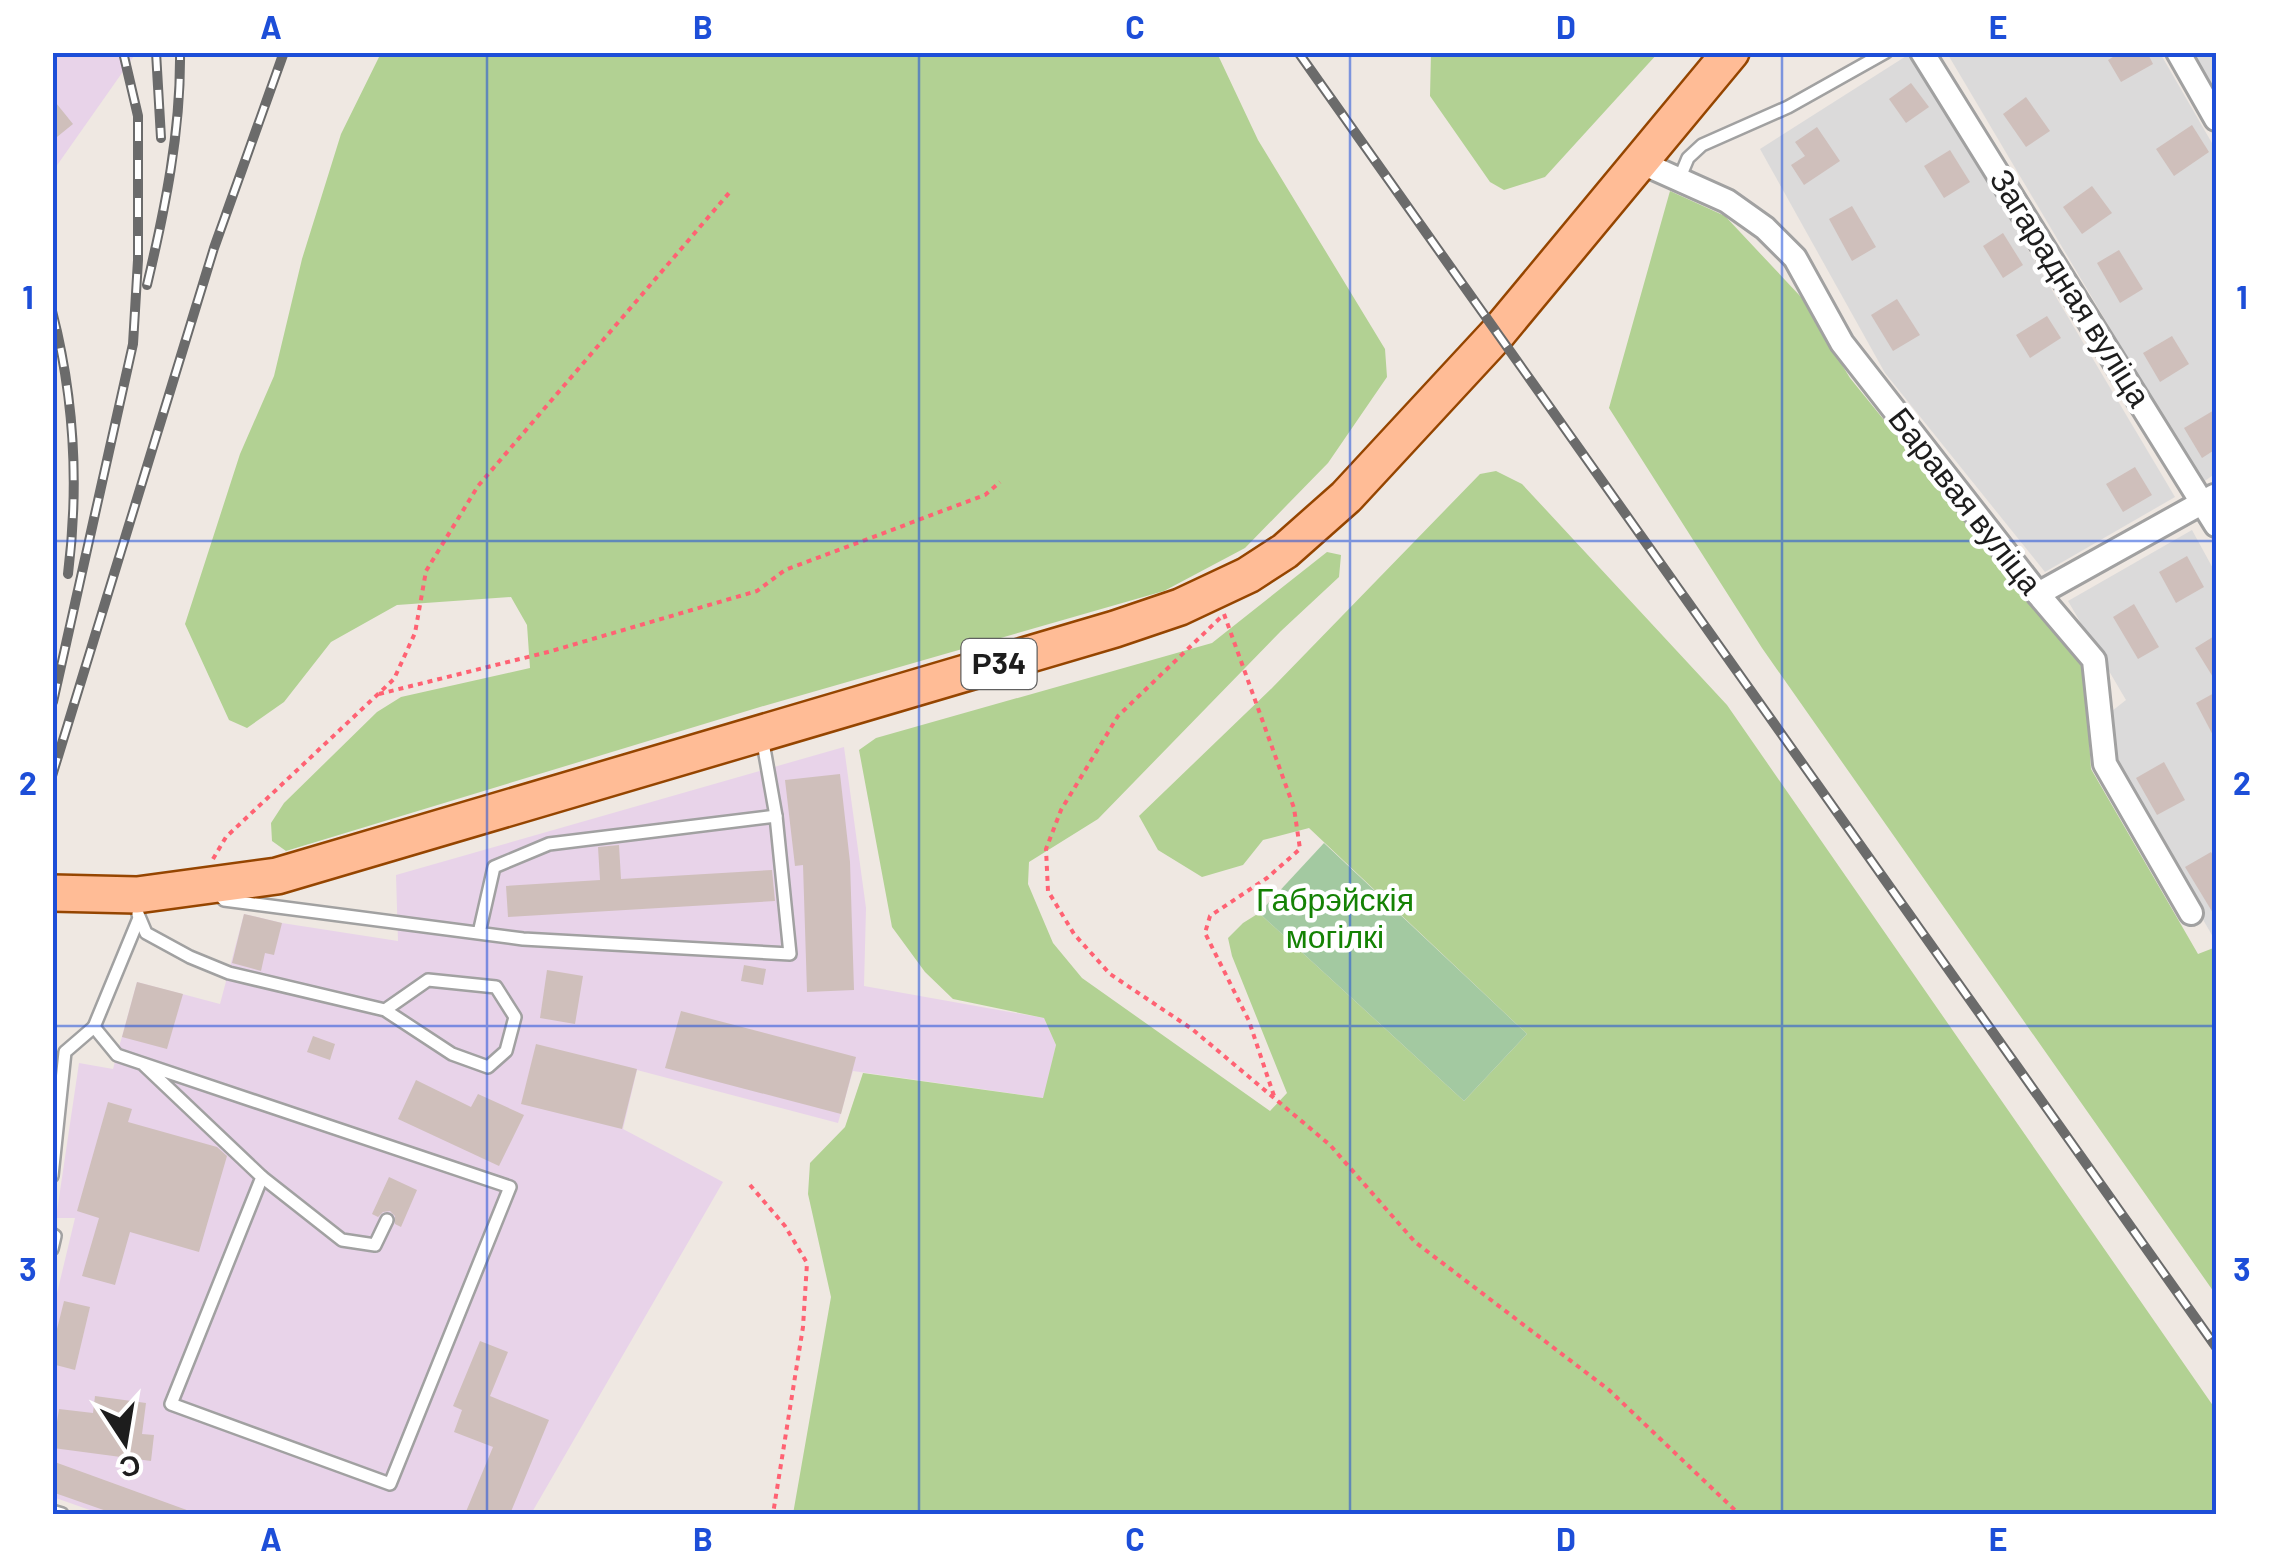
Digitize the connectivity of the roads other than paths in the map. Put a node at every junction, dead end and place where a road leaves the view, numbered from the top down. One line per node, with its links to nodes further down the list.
1 (1731, 52): 6 (main road, Р34)
2 (1886, 52): 7 (lane)
3 (1922, 52): 8 (street, Загарадная вуліца)
4 (2178, 52): 5 (street)
5 (2216, 120)
6 (1640, 162): 7 (street, Баравая вуліца); 11 (main road, Р34)
7 (1680, 177): 10 (street, Баравая вуліца)
8 (2210, 498): 9 (street, Загарадная вуліца); 10 (street)
9 (2216, 525)
10 (2038, 594): 16 (street, Баравая вуліца)
11 (762, 735): 12 (lane); 13 (main road, Р34)
12 (776, 816): 17 (lane); 17 (lane)
13 (213, 886): 15 (main road, Р34); 17 (lane)
14 (52, 894): 15 (main road, Р34)
15 (138, 906): 18 (lane); 19 (lane)
16 (2191, 913)
17 (479, 932)
18 (385, 1010): 18 (lane)
19 (94, 1028): 20 (lane); 21 (lane)
20 (144, 1064): 22 (lane); 22 (lane)
21 (52, 1176)
22 (262, 1176): 23 (lane)
23 (387, 1220)
24 (52, 1234): 25 (lane)
25 (52, 1249)
26 (52, 1510): 27 (lane)
27 (62, 1514)

